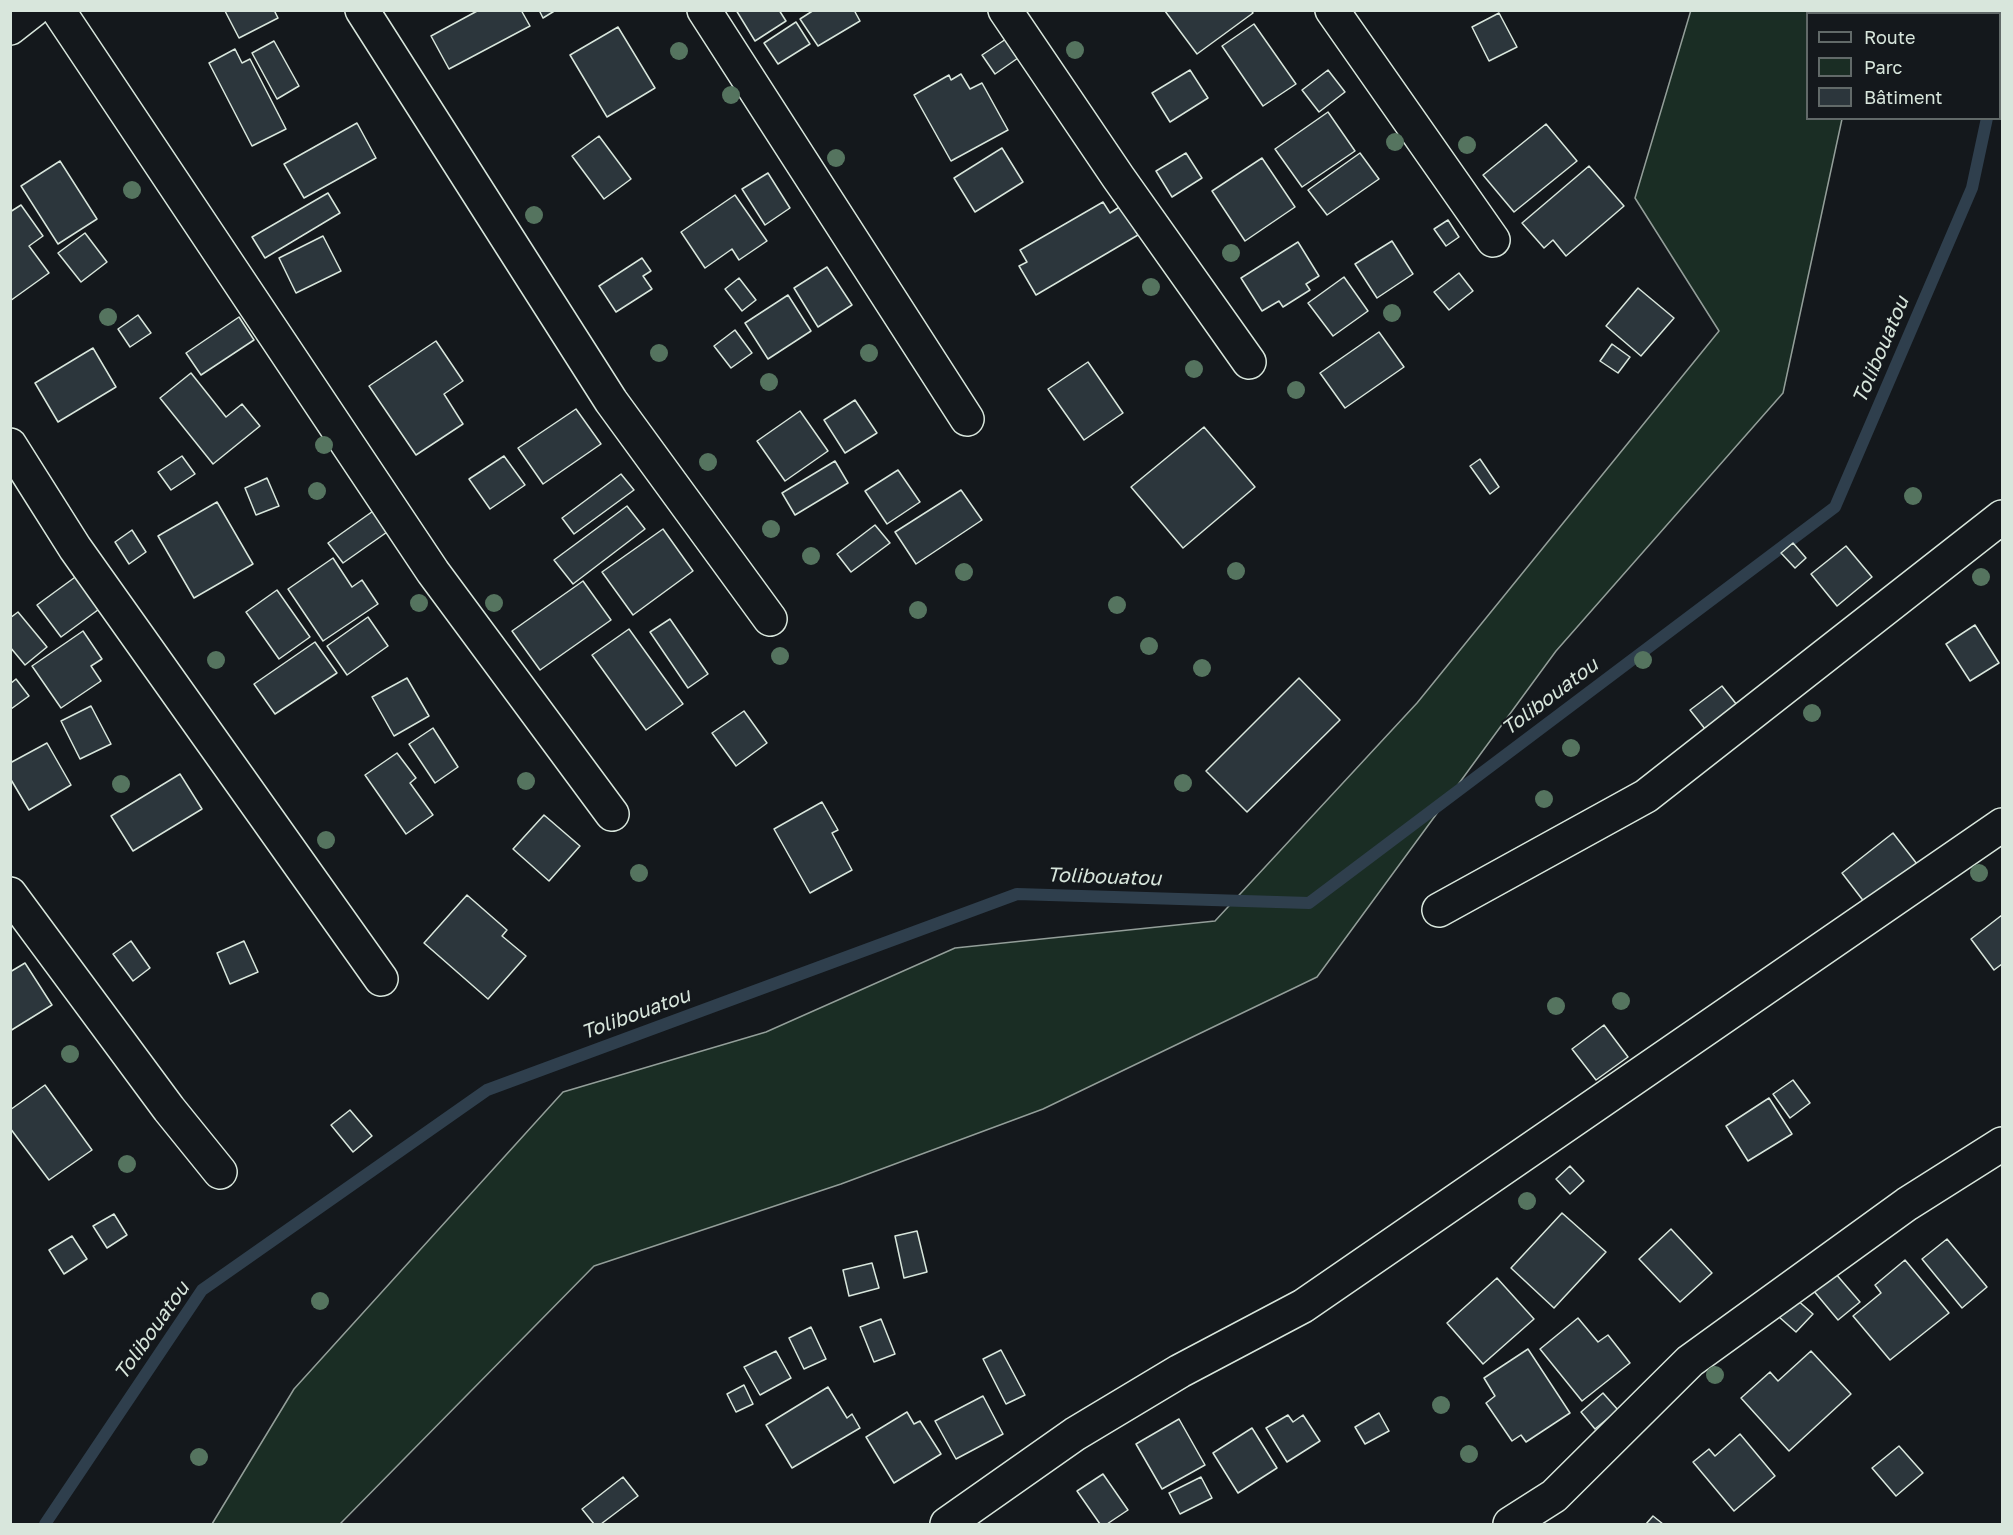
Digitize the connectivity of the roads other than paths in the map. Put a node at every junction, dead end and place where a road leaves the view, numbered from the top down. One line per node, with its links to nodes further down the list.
1 (33, 10): 7 (street)
2 (58, 10): 14 (street)
3 (362, 10): 13 (street)
4 (704, 10): 10 (street)
5 (1005, 10): 9 (street)
6 (1332, 10): 8 (street)
7 (10, 28)
8 (1493, 240)
9 (1249, 362)
10 (967, 419)
11 (10, 445): 18 (street)
12 (2002, 517): 17 (street)
13 (770, 619)
14 (612, 814)
15 (2002, 825): 21 (street)
16 (10, 894): 20 (street)
17 (1439, 910)
18 (381, 979)
19 (2002, 1144): 22 (street)
20 (220, 1173)
21 (947, 1524)
22 (1510, 1524)

